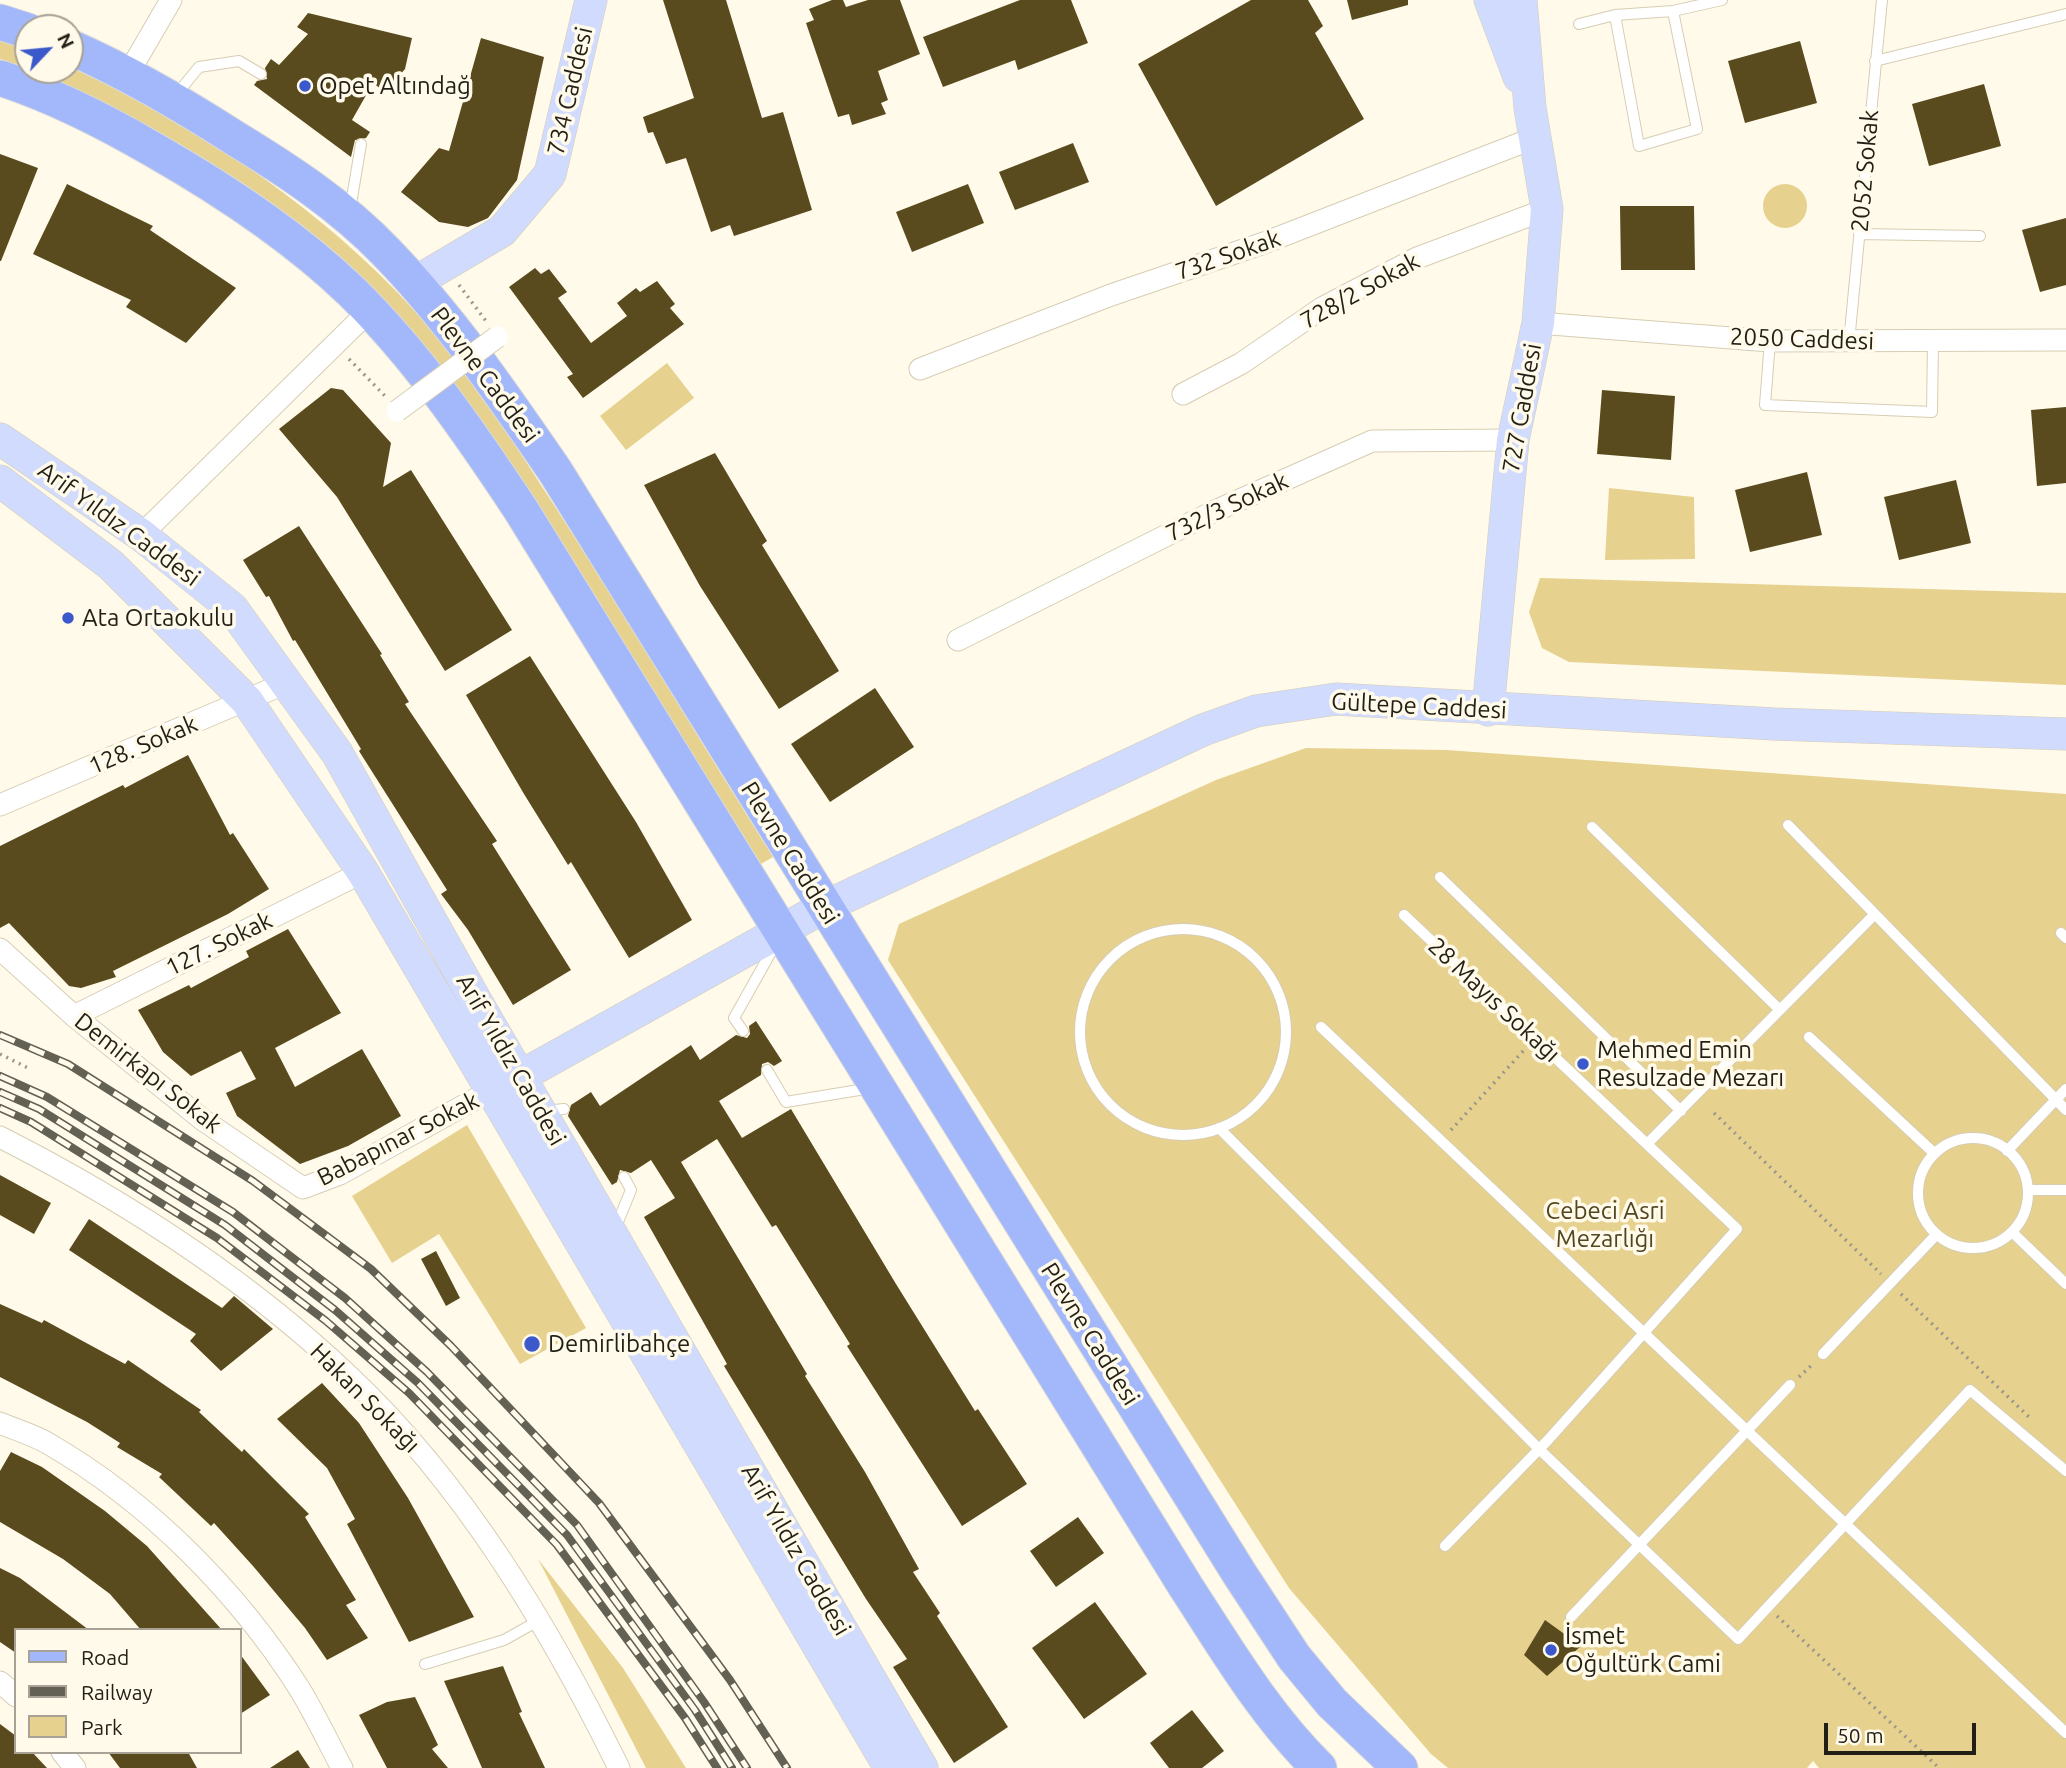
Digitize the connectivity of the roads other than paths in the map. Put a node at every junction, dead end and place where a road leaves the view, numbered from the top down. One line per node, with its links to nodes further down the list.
1 (172, 0): 13 (street)
2 (591, 0): 23 (main road, 734 Caddesi)
3 (1490, 0): 17 (main road, 727 Caddesi)
4 (1521, 0): 17 (main road, 727 Caddesi)
5 (1722, 0): 7 (lane)
6 (1882, 0): 12 (lane, 2052 Sokak)
7 (1673, 11): 9 (lane); 9 (lane)
8 (2066, 14): 12 (lane)
9 (1615, 15): 10 (lane)
10 (1579, 24)
11 (84, 54): 13 (main road, Plevne Caddesi)
12 (1875, 61): 21 (lane, 2052 Sokak)
13 (128, 74): 16 (main road, Plevne Caddesi)
14 (261, 74): 16 (lane)
15 (0, 78): 24 (main road, Plevne Caddesi)
16 (172, 99): 20 (main road, Plevne Caddesi)
17 (1532, 123): 19 (main road, 727 Caddesi); 31 (street, 732 Sokak)
18 (361, 144): 20 (lane)
19 (1546, 209): 25 (main road, 727 Caddesi); 32 (street, 728/2 Sokak)
20 (349, 219): 23 (main road, Plevne Caddesi)
21 (1859, 234): 22 (lane); 30 (lane, 2052 Sokak)
22 (1980, 236)
23 (414, 283): 48 (main road, Plevne Caddesi)
24 (369, 311): 37 (street); 51 (main road, Plevne Caddesi)
25 (1538, 323): 28 (street, 2050 Caddesi); 35 (main road, 727 Caddesi)
26 (497, 337): 33 (street, bridge)
27 (2066, 340): 29 (street, 2050 Caddesi)
28 (1770, 341): 29 (lane); 30 (street, 2050 Caddesi)
29 (1933, 342): 30 (street, 2050 Caddesi)
30 (1849, 343)
31 (920, 369)
32 (1183, 394)
33 (397, 411)
34 (0, 439): 37 (main road, Arif Yıldız Caddesi)
35 (1513, 440): 38 (street, 732/3 Sokak); 41 (main road, 727 Caddesi)
36 (0, 481): 40 (main road, Arif Yıldız Caddesi)
37 (141, 535): 39 (main road, Arif Yıldız Caddesi)
38 (958, 640)
39 (286, 683): 40 (street, 128. Sokak); 59 (main road, Arif Yıldız Caddesi)
40 (247, 701): 43 (street, 128. Sokak); 46 (main road, Arif Yıldız Caddesi)
41 (1488, 710): 42 (main road, Gültepe Caddesi); 48 (main road, Gültepe Caddesi)
42 (2066, 734)
43 (0, 806)
44 (1788, 825): 49 (lane)
45 (1592, 827): 53 (lane)
46 (363, 872): 54 (street, 127. Sokak); 62 (main road, Arif Yıldız Caddesi)
47 (1440, 877): 65 (lane)
48 (824, 907): 51 (main road, Gültepe Caddesi); 102 (main road, Plevne Caddesi)
49 (1875, 914): 53 (lane); 63 (lane)
50 (1404, 915): 68 (lane, 28 Mayıs Sokağı)
51 (781, 933): 56 (lane); 59 (main road, Gültepe Caddesi); 60 (main road, Plevne Caddesi)
52 (0, 949): 54 (street, Demirkapı Sokak)
53 (1779, 1009): 65 (lane)
54 (74, 1016): 72 (street, Demirkapı Sokak)
55 (1321, 1027): 79 (lane)
56 (743, 1031)
57 (1809, 1037): 70 (lane)
58 (767, 1070): 60 (lane)
59 (521, 1076): 76 (main road, Arif Yıldız Caddesi)
60 (875, 1087): 101 (main road, Plevne Caddesi)
61 (2066, 1088): 63 (lane)
62 (492, 1090): 72 (street, Babapınar Sokak); 99 (main road, Arif Yıldız Caddesi)
63 (2056, 1099): 64 (lane); 69 (lane)
64 (2066, 1110)
65 (1681, 1111): 68 (lane)
66 (1219, 1128): 66 (lane); 84 (lane)
67 (0, 1137): 90 (street, Hakan Sokağı)
68 (1647, 1144): 79 (lane, 28 Mayıs Sokağı)
69 (2007, 1151): 70 (lane); 73 (lane)
70 (1934, 1153): 77 (lane)
71 (624, 1177): 76 (lane)
72 (303, 1188)
73 (2028, 1190): 74 (lane); 75 (lane)
74 (2066, 1190)
75 (2012, 1232): 77 (lane); 78 (lane)
76 (613, 1233): 100 (main road, Arif Yıldız Caddesi)
77 (1936, 1235): 80 (lane)
78 (2066, 1284)
79 (1643, 1332): 83 (lane); 84 (lane)
80 (1823, 1354)
81 (1790, 1385): 83 (lane)
82 (0, 1423): 97 (street)
83 (1748, 1432): 86 (lane); 87 (lane)
84 (1539, 1449): 87 (lane); 88 (lane)
85 (2066, 1471): 86 (lane)
86 (1847, 1525): 87 (lane); 94 (lane)
87 (1640, 1545): 89 (lane)
88 (1445, 1546)
89 (1571, 1617)
90 (538, 1621): 91 (lane); 98 (street, Hakan Sokağı)
91 (425, 1664)
92 (0, 1682): 93 (street)
93 (14, 1694)
94 (2066, 1733)
95 (64, 1754): 96 (street)
96 (75, 1768)
97 (342, 1768)
98 (619, 1768)
99 (890, 1768)
100 (922, 1768)
101 (1319, 1768)
102 (1400, 1768)

